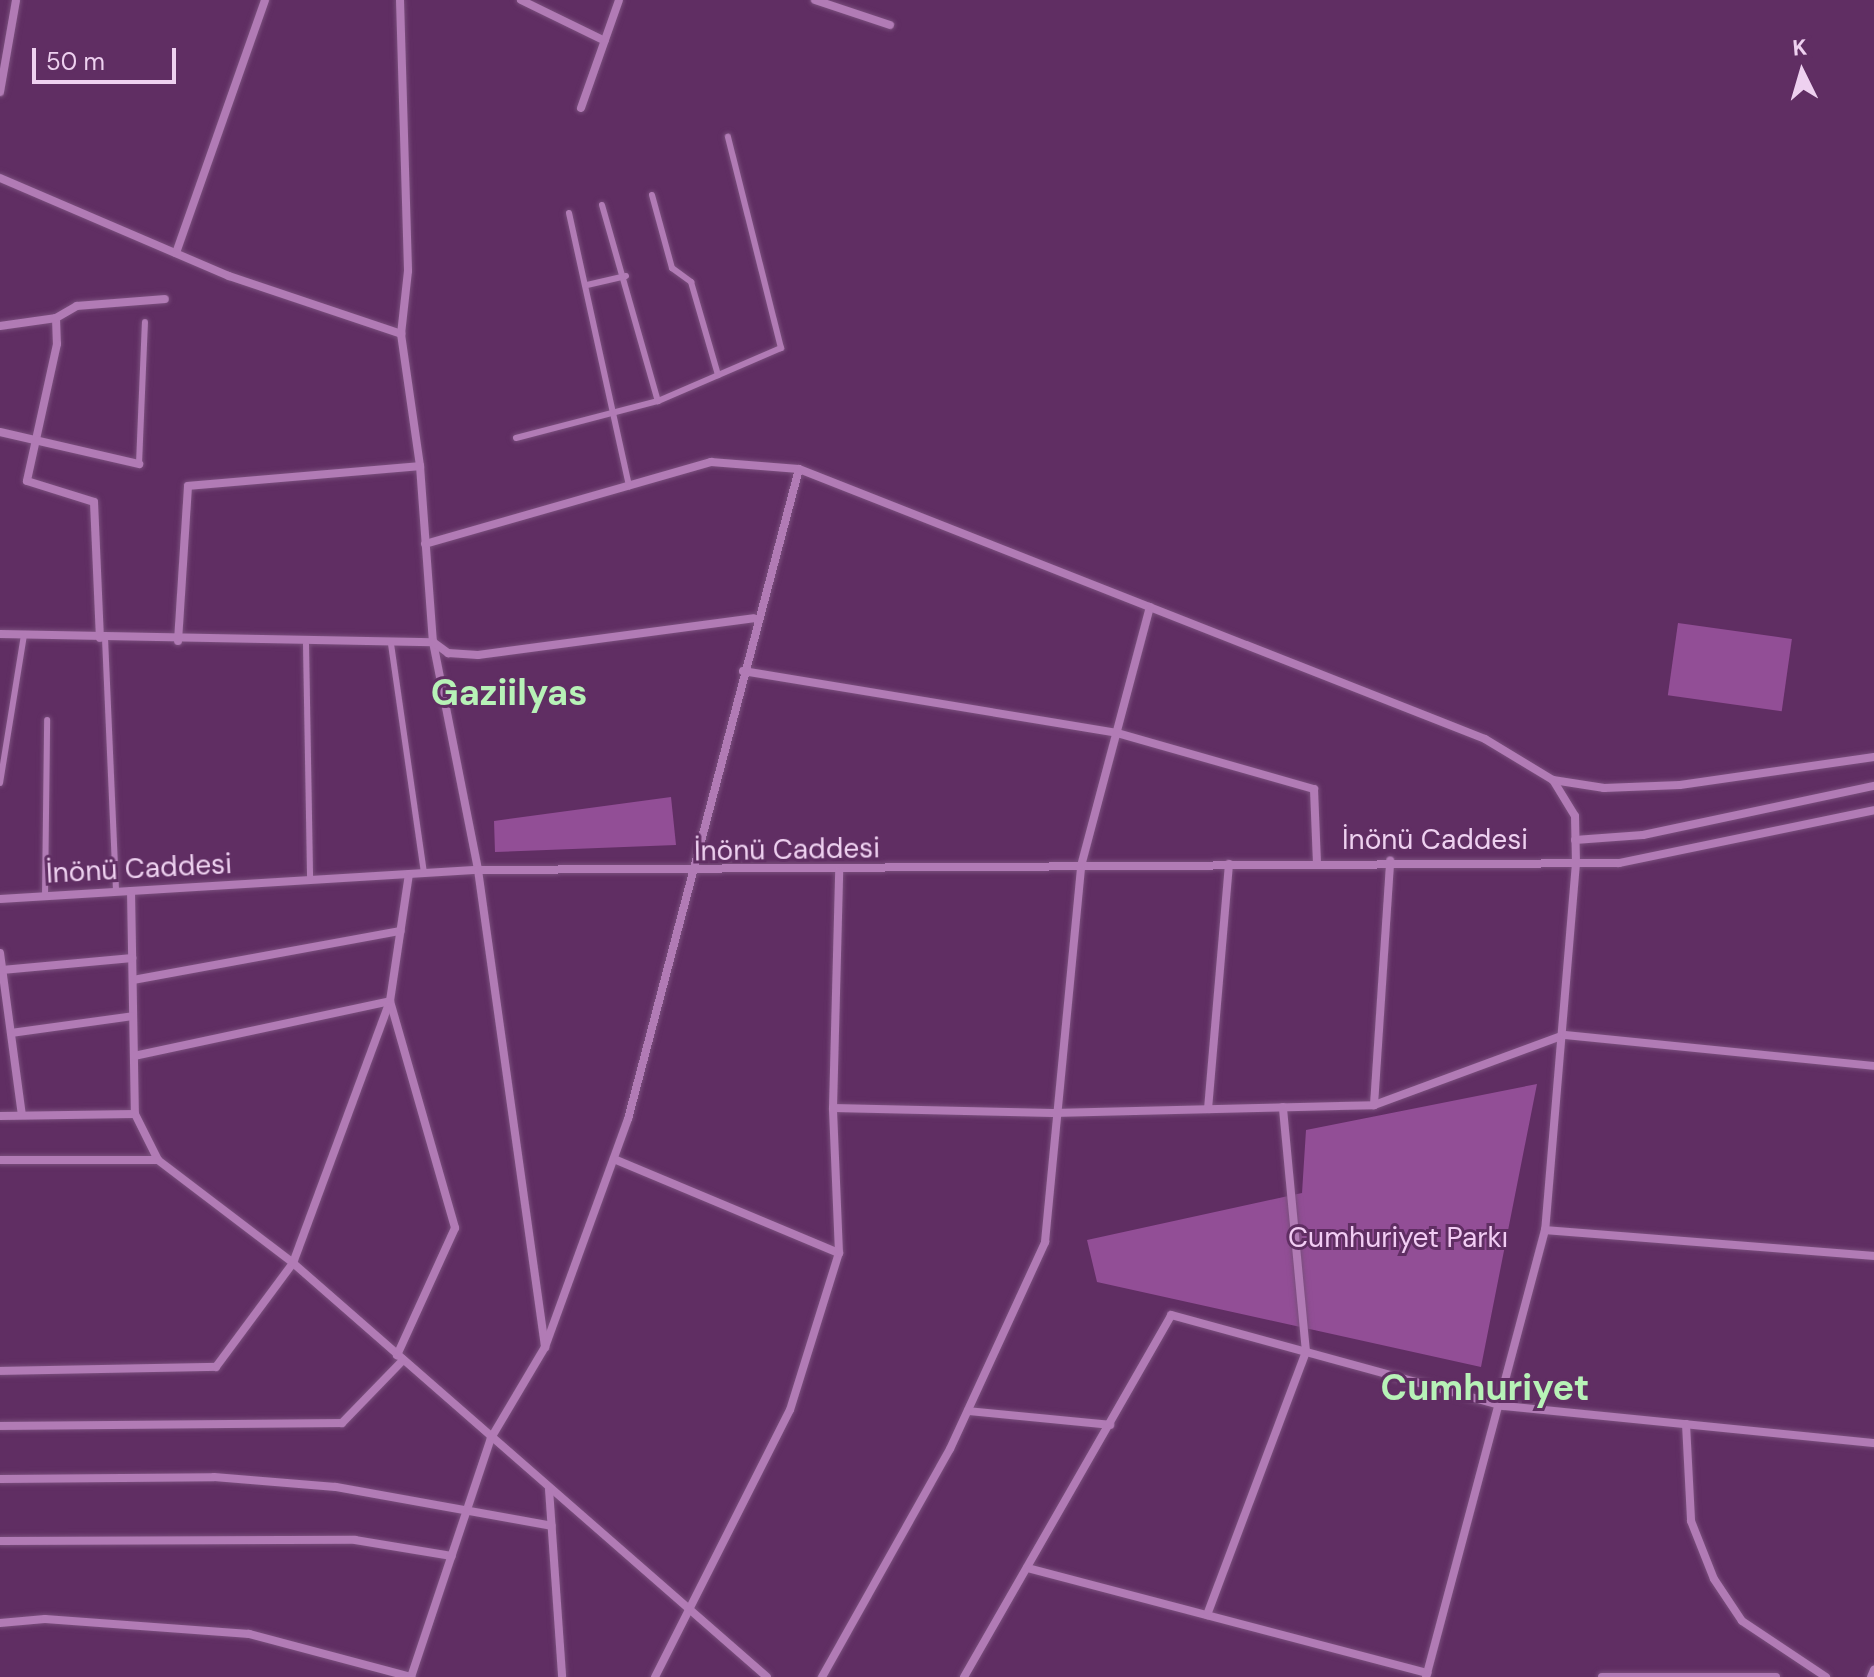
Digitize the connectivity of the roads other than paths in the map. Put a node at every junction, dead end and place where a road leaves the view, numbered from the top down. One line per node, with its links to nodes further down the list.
1 (16, 0): 9 (street)
2 (265, 0): 16 (street)
3 (400, 0): 23 (street)
4 (521, 0): 8 (street)
5 (619, 0): 8 (street)
6 (815, 0): 7 (street)
7 (890, 25)
8 (605, 41): 10 (street)
9 (0, 92)
10 (581, 108)
11 (728, 137): 24 (lane)
12 (0, 178): 16 (street)
13 (652, 195): 24 (lane)
14 (602, 205): 17 (lane)
15 (569, 213): 18 (lane)
16 (176, 253): 23 (street)
17 (626, 276): 18 (lane); 25 (lane)
18 (587, 285): 26 (lane)
19 (165, 299): 20 (street)
20 (56, 318): 22 (street); 29 (street)
21 (145, 322): 30 (lane)
22 (0, 326)
23 (401, 334): 31 (street)
24 (718, 375): 25 (lane)
25 (658, 401): 26 (lane)
26 (610, 414): 28 (lane); 33 (lane)
27 (0, 432): 29 (street)
28 (516, 438)
29 (36, 442): 30 (street); 39 (street)
30 (139, 464)
31 (420, 466): 34 (street); 40 (street)
32 (799, 469): 33 (street); 35 (street); 36 (street)
33 (629, 486): 34 (street)
34 (425, 544): 41 (street)
35 (1150, 607): 46 (street); 48 (street)
36 (754, 618): 41 (street); 44 (street)
37 (0, 634): 38 (street)
38 (24, 635): 39 (street); 49 (lane)
39 (102, 638): 40 (street); 65 (lane)
40 (178, 641): 42 (street)
41 (433, 642): 43 (street); 58 (street)
42 (306, 644): 43 (street); 63 (lane)
43 (391, 644): 60 (lane)
44 (743, 671): 46 (street); 62 (street)
45 (47, 720): 66 (lane)
46 (1117, 733): 54 (street); 57 (street)
47 (1874, 757): 48 (street)
48 (1553, 780): 52 (street)
49 (0, 783)
50 (1874, 786): 52 (street)
51 (1874, 810): 55 (street, İnönü Caddesi)
52 (1575, 840): 55 (street)
53 (1390, 861): 54 (street, İnönü Caddesi); 55 (street, İnönü Caddesi); 79 (street)
54 (1317, 863): 56 (street, İnönü Caddesi)
55 (1576, 863): 76 (street)
56 (1229, 864): 57 (street, İnönü Caddesi); 82 (street)
57 (1081, 866): 59 (street, İnönü Caddesi); 83 (street)
58 (478, 870): 60 (street, İnönü Caddesi); 62 (street, İnönü Caddesi); 94 (street)
59 (839, 871): 62 (street, İnönü Caddesi); 81 (street)
60 (424, 873): 61 (street, İnönü Caddesi)
61 (409, 874): 63 (street, İnönü Caddesi); 68 (street)
62 (697, 874): 87 (street)
63 (310, 880): 64 (street, İnönü Caddesi)
64 (131, 891): 65 (street, İnönü Caddesi); 70 (street)
65 (116, 892): 66 (street, İnönü Caddesi)
66 (45, 896): 67 (street, İnönü Caddesi)
67 (0, 899)
68 (401, 931): 72 (street); 73 (street)
69 (0, 953): 71 (street)
70 (132, 958): 71 (street); 72 (street)
71 (2, 970): 75 (street)
72 (133, 980): 74 (street)
73 (390, 1001): 77 (street); 93 (street); 96 (street)
74 (133, 1016): 75 (street); 77 (street)
75 (11, 1033): 85 (street)
76 (1564, 1035): 78 (street); 79 (street); 90 (street)
77 (134, 1056): 84 (street)
78 (1874, 1066)
79 (1374, 1105): 80 (street)
80 (1283, 1107): 82 (street); 95 (street)
81 (833, 1108): 83 (street); 91 (street)
82 (1208, 1109): 83 (street)
83 (1053, 1113): 99 (street)
84 (135, 1114): 85 (street); 89 (street)
85 (22, 1115): 86 (street)
86 (0, 1116)
87 (614, 1159): 91 (street); 94 (street)
88 (0, 1160): 89 (street)
89 (158, 1160): 93 (street)
90 (1545, 1230): 92 (street); 98 (street)
91 (839, 1253): 113 (street)
92 (1874, 1256)
93 (293, 1263): 96 (street); 97 (street)
94 (545, 1347): 103 (street)
95 (1306, 1352): 98 (street); 101 (street); 112 (street)
96 (400, 1358): 102 (street); 103 (street)
97 (0, 1371)
98 (1503, 1406): 100 (street); 116 (street)
99 (968, 1411): 101 (street); 121 (street)
100 (1686, 1424): 104 (street); 125 (street)
101 (1110, 1425): 111 (street)
102 (0, 1426)
103 (491, 1438): 106 (street); 107 (street)
104 (1874, 1443)
105 (0, 1479): 107 (street)
106 (549, 1488): 108 (street); 113 (street)
107 (468, 1508): 108 (street); 110 (street)
108 (552, 1526): 118 (street)
109 (0, 1541): 110 (street)
110 (452, 1556): 117 (street)
111 (1027, 1568): 112 (street); 122 (street)
112 (1207, 1615): 116 (street)
113 (691, 1616): 119 (street); 120 (street)
114 (0, 1623): 117 (street)
115 (1874, 1670): 126 (street)
116 (1426, 1675)
117 (411, 1677)
118 (562, 1677)
119 (655, 1677)
120 (767, 1677)
121 (822, 1677)
122 (964, 1677)
123 (1602, 1677): 124 (street)
124 (1776, 1677)
125 (1826, 1677)
126 (1871, 1677)

